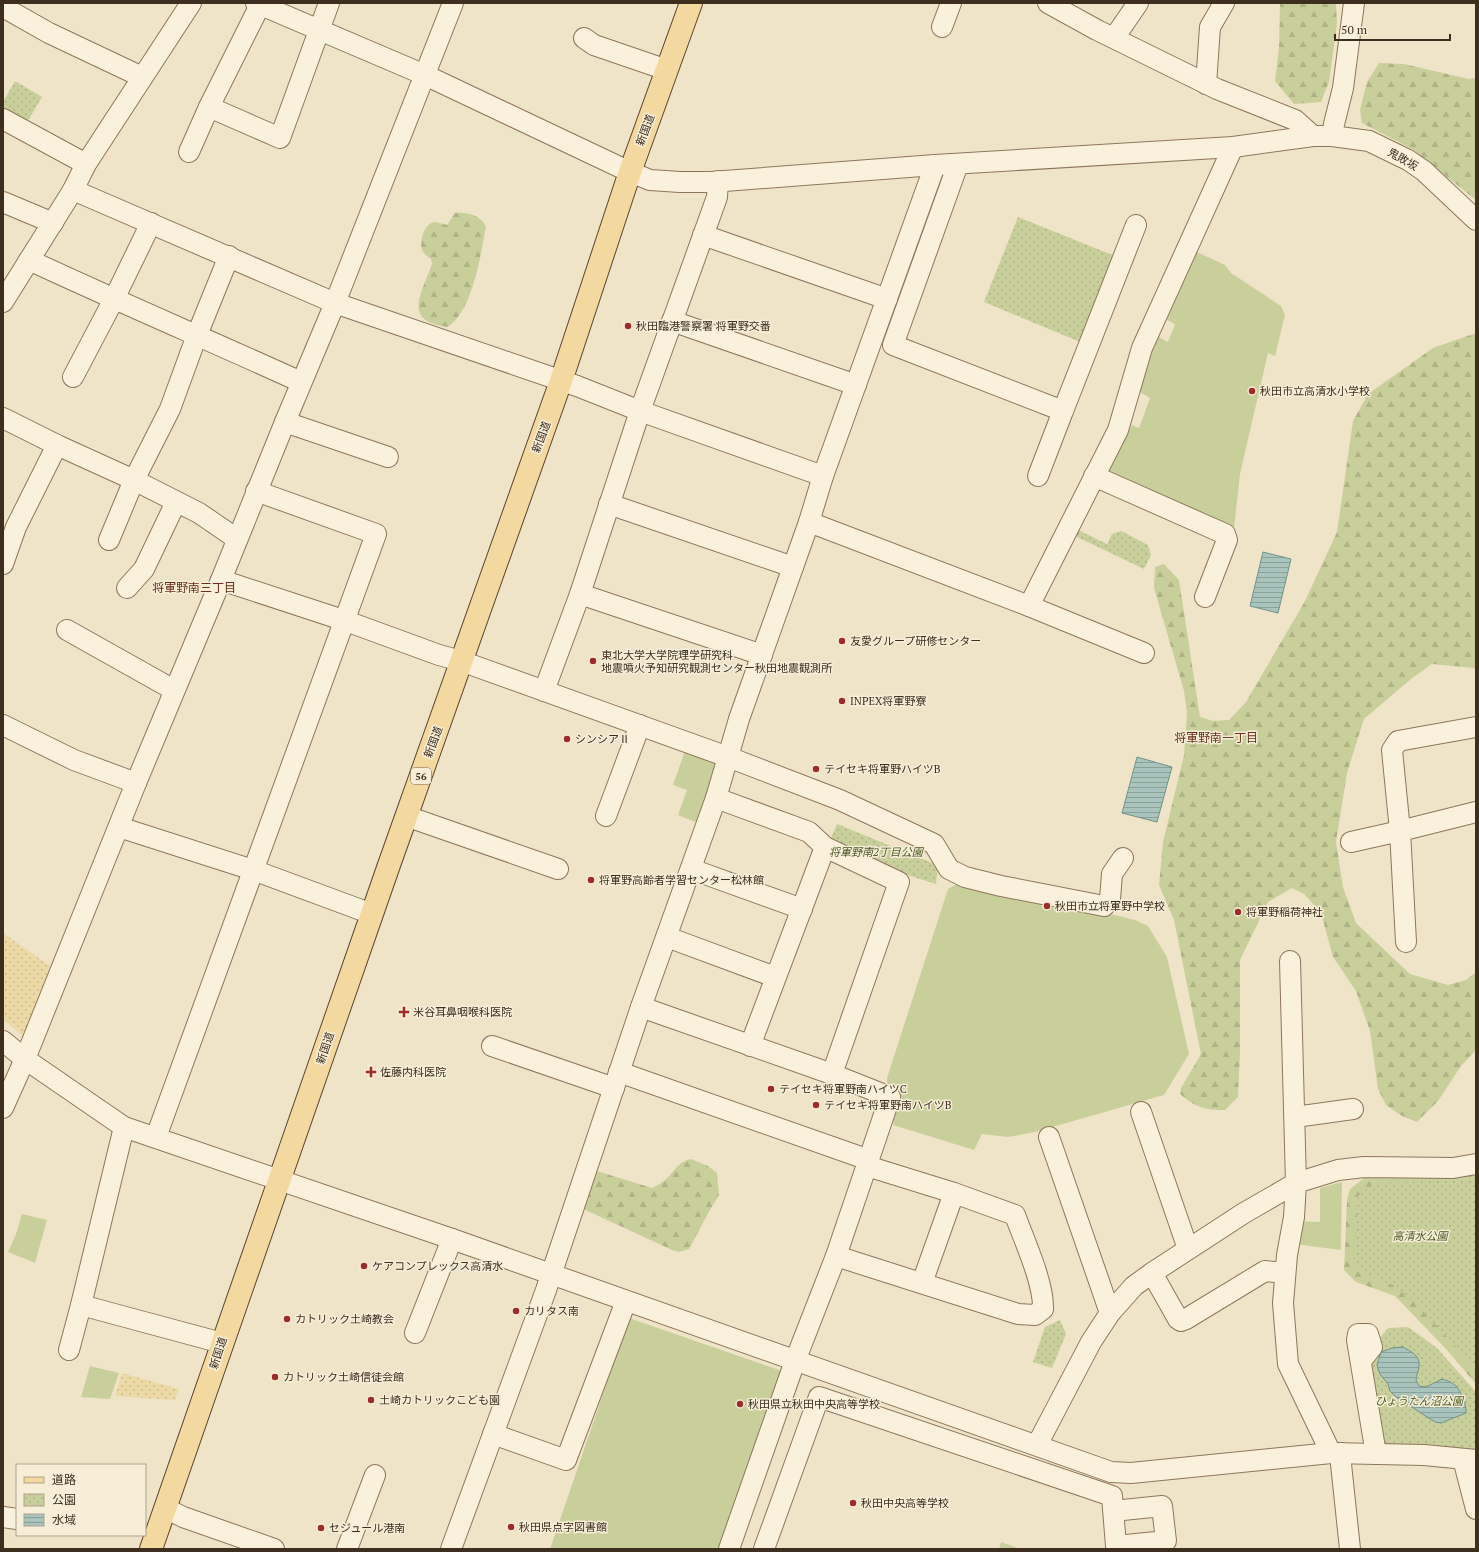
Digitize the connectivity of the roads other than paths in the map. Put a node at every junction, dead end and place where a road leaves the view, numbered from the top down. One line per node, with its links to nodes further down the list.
1 (192, 3): 18 (street)
2 (329, 3): 13 (street)
3 (453, 3): 17 (street)
4 (691, 3): 16 (main road, 新国道 / 56)
5 (951, 3): 12 (street)
6 (1048, 3): 15 (street)
7 (1138, 3): 15 (street)
8 (1224, 3): 19 (street)
9 (1354, 3): 22 (street)
10 (258, 4): 13 (street, 鬼敗坂); 20 (street)
11 (3, 7): 18 (street)
12 (942, 28)
13 (318, 30): 17 (street, 鬼敗坂); 20 (street)
14 (584, 38): 16 (street)
15 (1114, 38): 19 (street)
16 (667, 70): 28 (main road, 新国道 / 56)
17 (425, 75): 28 (street, 鬼敗坂); 42 (street)
18 (142, 77): 25 (street)
19 (1206, 84): 22 (street)
20 (209, 107): 24 (street)
21 (3, 119): 25 (street)
22 (1323, 136): 23 (street, 鬼敗坂); 32 (street, 鬼敗坂)
23 (1233, 147): 26 (street, 鬼敗坂); 57 (street)
24 (189, 152)
25 (86, 164): 30 (street)
26 (958, 164): 27 (street, 鬼敗坂); 50 (street)
27 (935, 165): 29 (street, 鬼敗坂); 41 (street)
28 (630, 172): 29 (street, 鬼敗坂); 46 (main road, 新国道 / 56)
29 (718, 181): 36 (street)
30 (73, 190): 33 (street); 34 (street)
31 (3, 202): 33 (street)
32 (1476, 220)
33 (52, 223): 38 (street)
34 (150, 223): 37 (street); 40 (street)
35 (1136, 225): 50 (street)
36 (703, 235): 41 (street); 43 (street)
37 (230, 256): 42 (street); 44 (street)
38 (29, 260): 39 (street); 40 (street)
39 (6, 290)
40 (114, 299): 44 (street); 45 (street)
41 (887, 299): 48 (street)
42 (336, 303): 46 (street); 47 (street)
43 (672, 321): 48 (street); 49 (street)
44 (197, 334): 47 (street); 58 (street)
45 (73, 377)
46 (561, 381): 49 (street); 76 (main road, 新国道 / 56)
47 (301, 382): 52 (street)
48 (856, 385): 55 (street)
49 (640, 411): 55 (street); 61 (street)
50 (1063, 411): 56 (street)
51 (3, 418): 53 (street)
52 (285, 422): 54 (street); 59 (street)
53 (57, 445): 58 (street); 65 (street)
54 (388, 457)
55 (823, 476): 62 (street)
56 (1038, 476)
57 (1094, 476): 70 (street); 71 (street)
58 (134, 480): 60 (street); 64 (street)
59 (256, 491): 63 (street); 72 (street)
60 (176, 502): 63 (street); 68 (street)
61 (609, 504): 66 (street); 69 (street)
62 (810, 522): 66 (street); 71 (street)
63 (237, 539): 67 (street)
64 (109, 540)
65 (3, 564)
66 (793, 567): 75 (street)
67 (221, 580): 72 (street); 77 (street)
68 (126, 588)
69 (580, 594): 75 (street); 78 (street)
70 (1205, 597)
71 (1029, 606): 74 (street)
72 (346, 620): 76 (street); 95 (street)
73 (67, 630): 77 (street)
74 (1144, 653)
75 (762, 655): 82 (street)
76 (462, 661): 78 (street); 86 (main road, 新国道 / 56)
77 (174, 690): 83 (street)
78 (544, 691): 80 (street)
79 (3, 725): 83 (street)
80 (640, 725): 82 (street); 87 (street)
81 (1476, 727): 89 (street)
82 (728, 757): 84 (street); 92 (street)
83 (136, 783): 88 (street)
84 (716, 798): 91 (street); 93 (street)
85 (1476, 812): 89 (street)
86 (406, 816): 94 (street); 97 (main road, 新国道 / 56)
87 (606, 816)
88 (119, 827): 95 (street); 106 (street)
89 (1400, 831): 90 (street); 99 (street)
90 (1351, 842)
91 (825, 847): 96 (street); 107 (street)
92 (1123, 858)
93 (691, 868): 96 (street); 98 (street)
94 (558, 869)
95 (253, 870): 97 (street); 114 (street)
96 (802, 909): 101 (street)
97 (372, 914): 118 (main road, 新国道 / 56)
98 (667, 937): 101 (street); 102 (street)
99 (1406, 942)
100 (1290, 961): 112 (street)
101 (776, 977): 105 (street)
102 (641, 1007): 105 (street); 108 (street)
103 (3, 1041): 106 (street)
104 (492, 1046): 108 (street)
105 (750, 1046): 107 (street)
106 (25, 1059): 109 (street); 113 (street)
107 (832, 1074): 116 (street)
108 (616, 1080): 116 (street); 126 (street)
109 (3, 1108)
110 (1353, 1109): 112 (street)
111 (1141, 1112): 122 (street)
112 (1295, 1117): 119 (street)
113 (124, 1127): 114 (street); 129 (street)
114 (156, 1137): 118 (street)
115 (1049, 1137): 130 (street)
116 (868, 1163): 120 (street); 123 (street)
117 (1476, 1164): 119 (street)
118 (278, 1180): 121 (street); 132 (main road, 新国道 / 56)
119 (1296, 1183): 122 (street); 124 (street)
120 (954, 1193): 127 (street); 127 (street)
121 (452, 1239): 126 (street); 131 (street)
122 (1188, 1249): 125 (street)
123 (836, 1256): 127 (street); 134 (street)
124 (1285, 1272): 125 (street); 138 (street)
125 (1152, 1273): 130 (street)
126 (551, 1275): 128 (street); 136 (street)
127 (922, 1284)
128 (626, 1301): 134 (street); 136 (street)
129 (81, 1305): 132 (street); 133 (street)
130 (1110, 1313): 137 (street)
131 (415, 1333)
132 (222, 1343): 142 (main road, 新国道 / 56)
133 (69, 1350)
134 (795, 1361): 137 (street); 151 (street)
135 (1361, 1361): 139 (street)
136 (493, 1434): 150 (street)
137 (1037, 1445): 138 (street)
138 (1337, 1453): 139 (street); 153 (street)
139 (1376, 1454): 140 (street)
140 (1470, 1459): 143 (street)
141 (375, 1475): 149 (street)
142 (165, 1508): 147 (main road, 新国道 / 56); 148 (street)
143 (1476, 1509)
144 (1114, 1511): 152 (street)
145 (3, 1517): 146 (street)
146 (16, 1519)
147 (150, 1540)
148 (274, 1549)
149 (347, 1549)
150 (451, 1549)
151 (729, 1549)
152 (764, 1549)
153 (1350, 1549)

